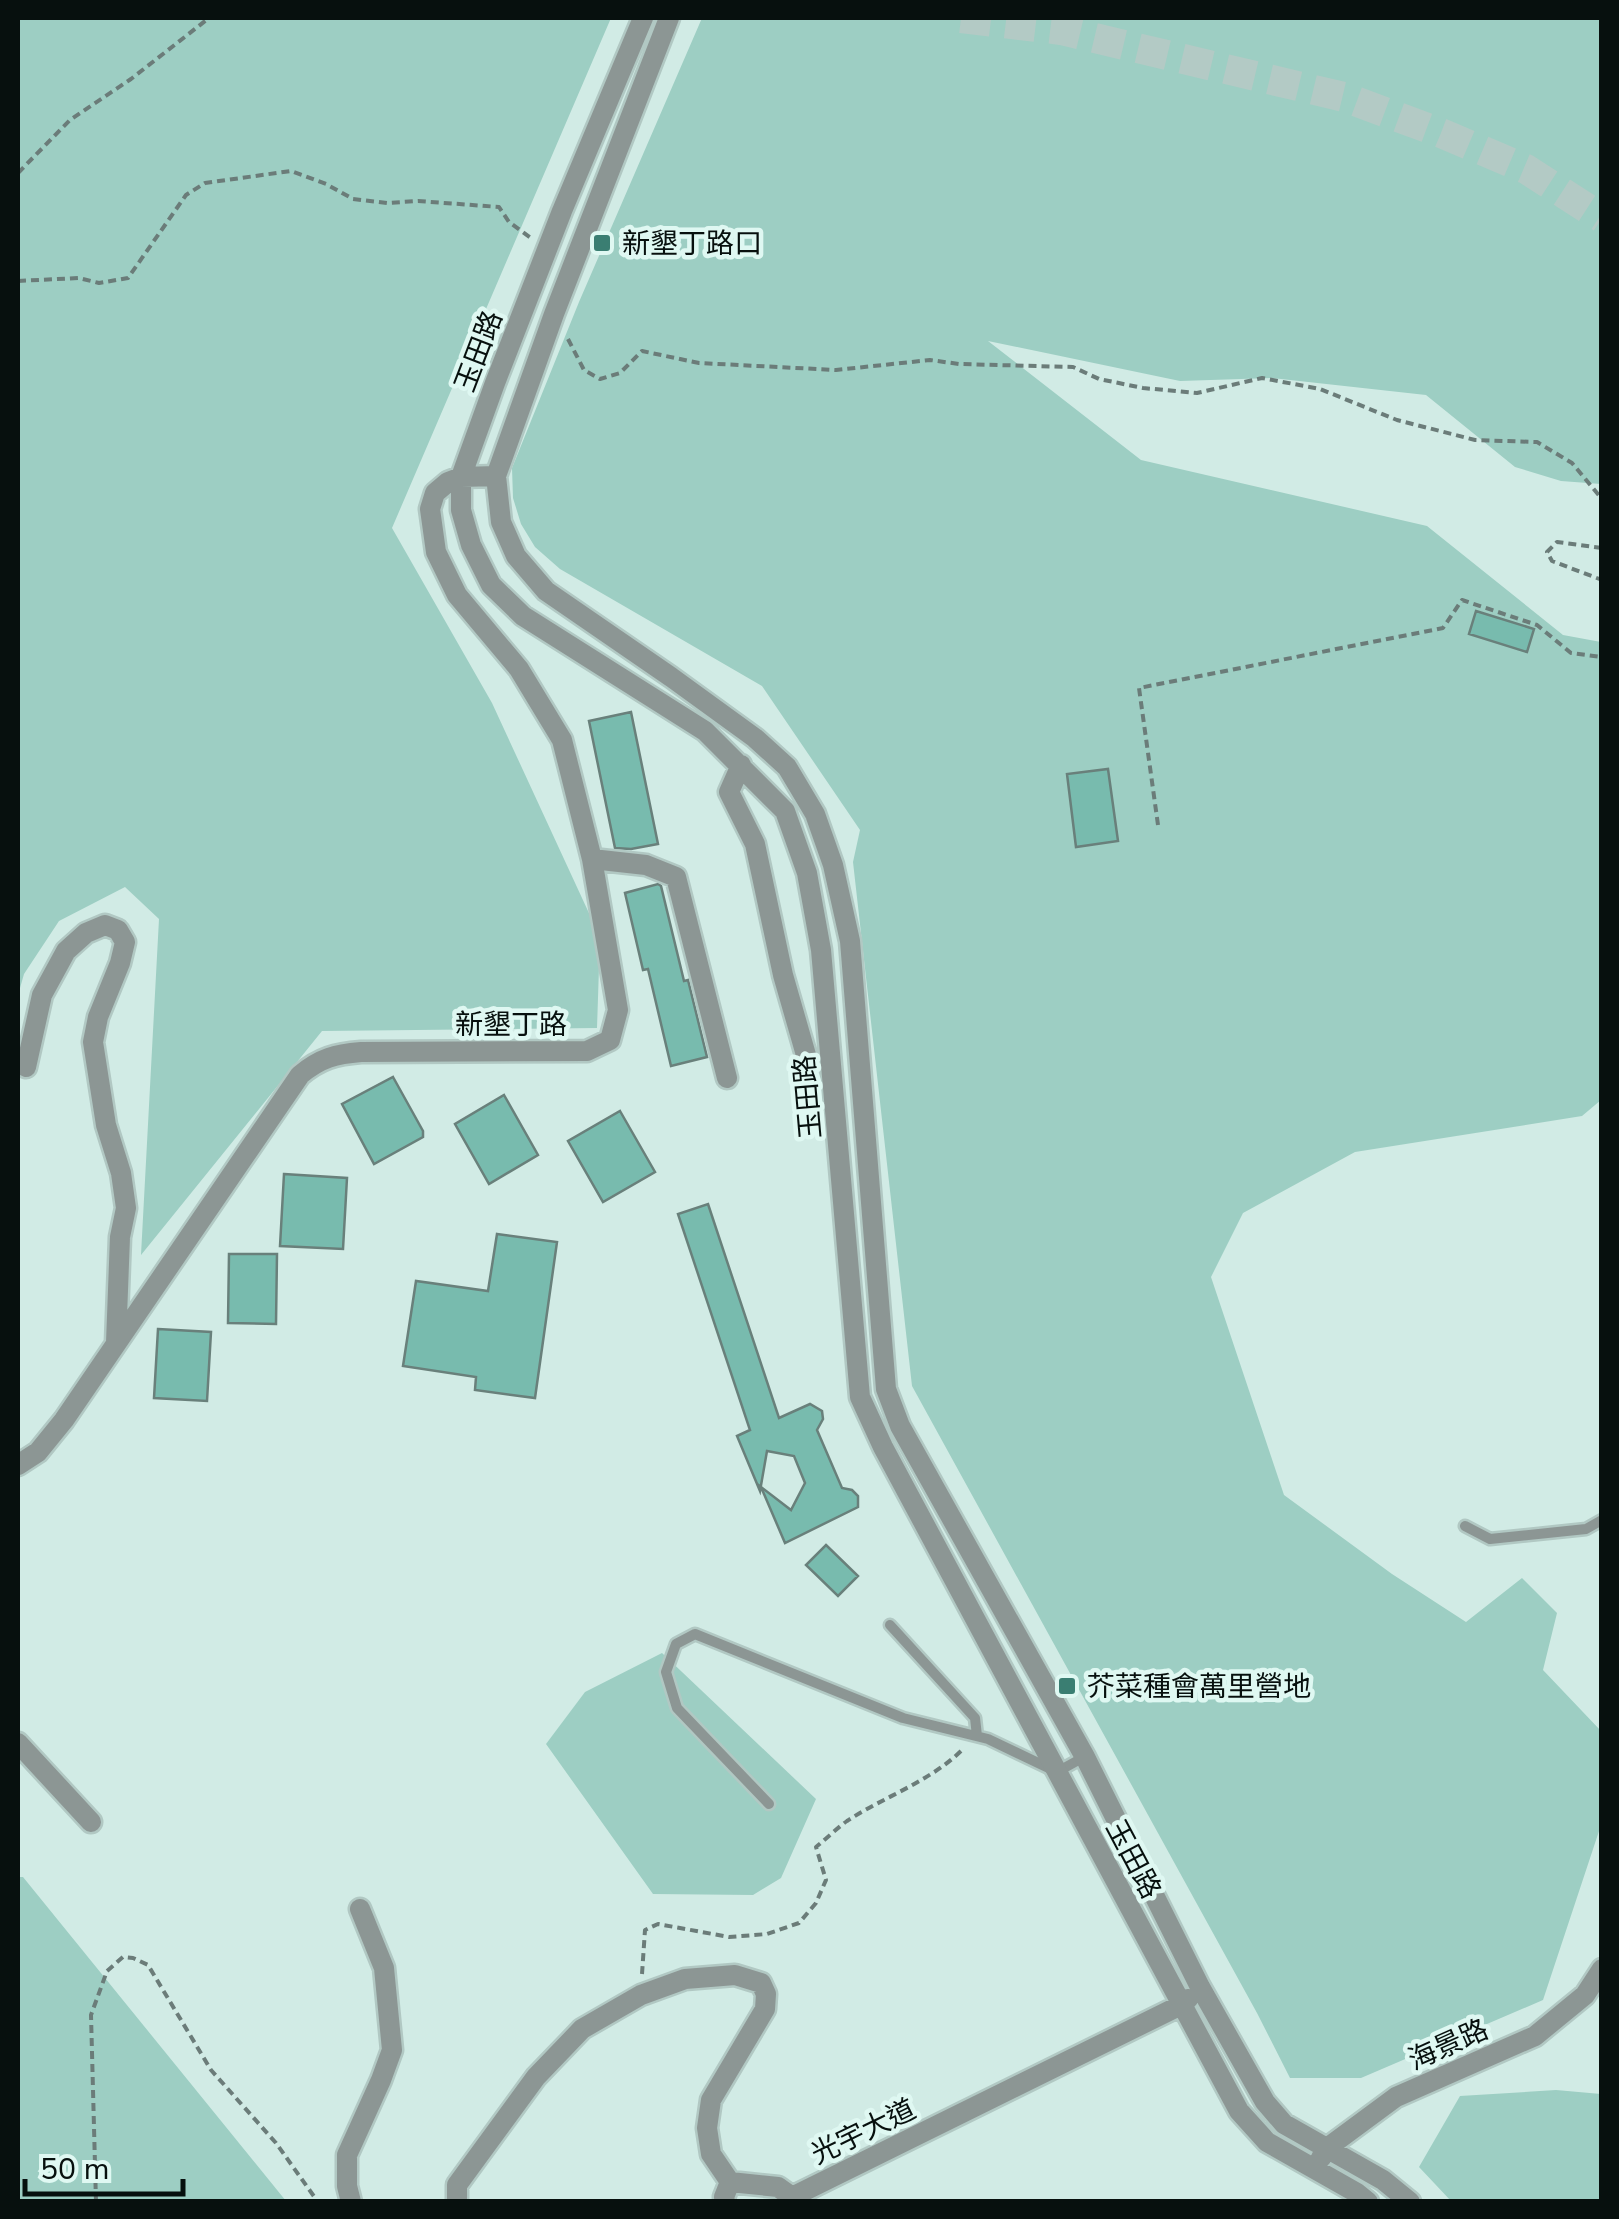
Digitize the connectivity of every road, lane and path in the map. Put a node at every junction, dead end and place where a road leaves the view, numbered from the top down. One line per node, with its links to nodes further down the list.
1 (209, 18): 4 (path)
2 (643, 18): 5 (street, 玉田路)
3 (669, 18): 7 (street, 玉田路)
4 (18, 173)
5 (548, 249): 6 (path); 9 (street, 玉田路)
6 (18, 280)
7 (554, 314): 8 (street, 玉田路); 10 (path)
8 (496, 476): 9 (street); 27 (street, 玉田路)
9 (461, 477): 14 (street, 玉田路); 16 (street, 新墾丁路)
10 (1602, 499)
11 (1602, 548): 12 (path)
12 (1602, 580)
13 (1602, 657): 15 (path)
14 (741, 765): 17 (street); 28 (street, 玉田路)
15 (1158, 825)
16 (592, 859): 19 (street); 20 (street, 新墾丁路)
17 (806, 1055)
18 (26, 1066): 20 (street)
19 (728, 1078)
20 (116, 1345): 21 (street, 新墾丁路)
21 (18, 1465)
22 (1602, 1520): 23 (lane)
23 (1465, 1526)
24 (890, 1625): 25 (lane)
25 (977, 1736): 28 (lane); 29 (lane); 34 (path)
26 (18, 1743): 30 (street)
27 (1085, 1756): 28 (lane); 33 (street, 玉田路)
28 (1057, 1772): 35 (street, 玉田路)
29 (769, 1804)
30 (91, 1822)
31 (360, 1909): 42 (street)
32 (1602, 1969): 36 (street, 海景路)
33 (1200, 1987): 35 (street, 光宇大道); 36 (street, 玉田路)
34 (641, 1994): 38 (street, 光宇大道); 43 (street, 光宇大道)
35 (1180, 2005): 37 (street, 玉田路); 39 (street, 光宇大道)
36 (1327, 2148): 37 (street, 海景路); 45 (street, 玉田路)
37 (1314, 2168): 44 (street, 玉田路)
38 (727, 2192): 39 (street, 光宇大道)
39 (792, 2199)
40 (96, 2202): 41 (path)
41 (318, 2202)
42 (351, 2202)
43 (457, 2202)
44 (1368, 2202)
45 (1410, 2202)

